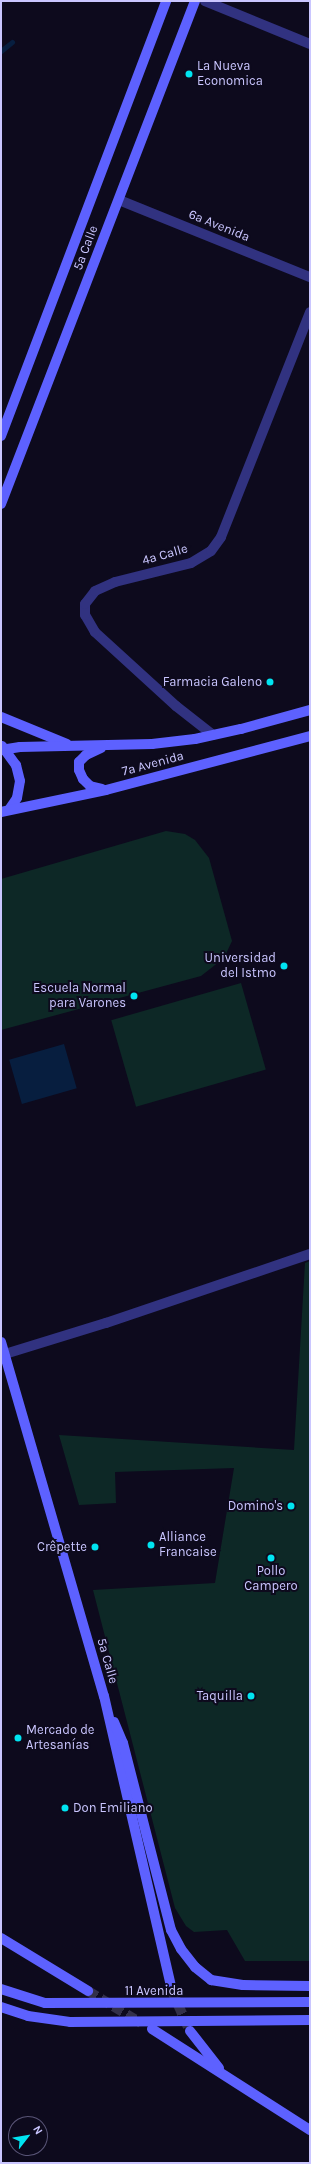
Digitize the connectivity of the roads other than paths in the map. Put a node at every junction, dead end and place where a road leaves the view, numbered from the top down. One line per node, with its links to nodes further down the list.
1 (166, 1): 8 (main road, 5a Calle)
2 (195, 1): 5 (main road, 5a Calle)
3 (205, 1): 4 (street)
4 (310, 44)
5 (119, 200): 6 (street, 6a Avenida); 9 (main road, 5a Calle)
6 (310, 277)
7 (310, 312): 12 (street, 4a Calle)
8 (1, 436)
9 (1, 504)
10 (310, 710): 12 (main road, 7a Avenida)
11 (1, 717): 15 (main road)
12 (213, 735): 14 (main road, 7a Avenida)
13 (310, 736): 17 (main road, 7a Avenida)
14 (108, 746): 15 (main road, 7a Avenida); 17 (main road)
15 (72, 747): 16 (main road, 7a Avenida)
16 (2, 748): 18 (main road)
17 (106, 790): 18 (main road, 7a Avenida)
18 (5, 811)
19 (310, 1254): 21 (street)
20 (1, 1342): 21 (main road, 5a Calle)
21 (5, 1354): 22 (main road, 5a Calle)
22 (104, 1696): 24 (main road); 27 (main road, 5a Calle)
23 (1, 1938): 26 (main road)
24 (310, 1986)
25 (1, 1989): 28 (main road, 11 Avenida)
26 (88, 1991)
27 (172, 1991)
28 (310, 2002)
29 (1, 2007): 30 (main road)
30 (310, 2020)
31 (152, 2029): 33 (main road)
32 (190, 2030): 33 (main road)
33 (224, 2075): 34 (main road)
34 (310, 2130)

